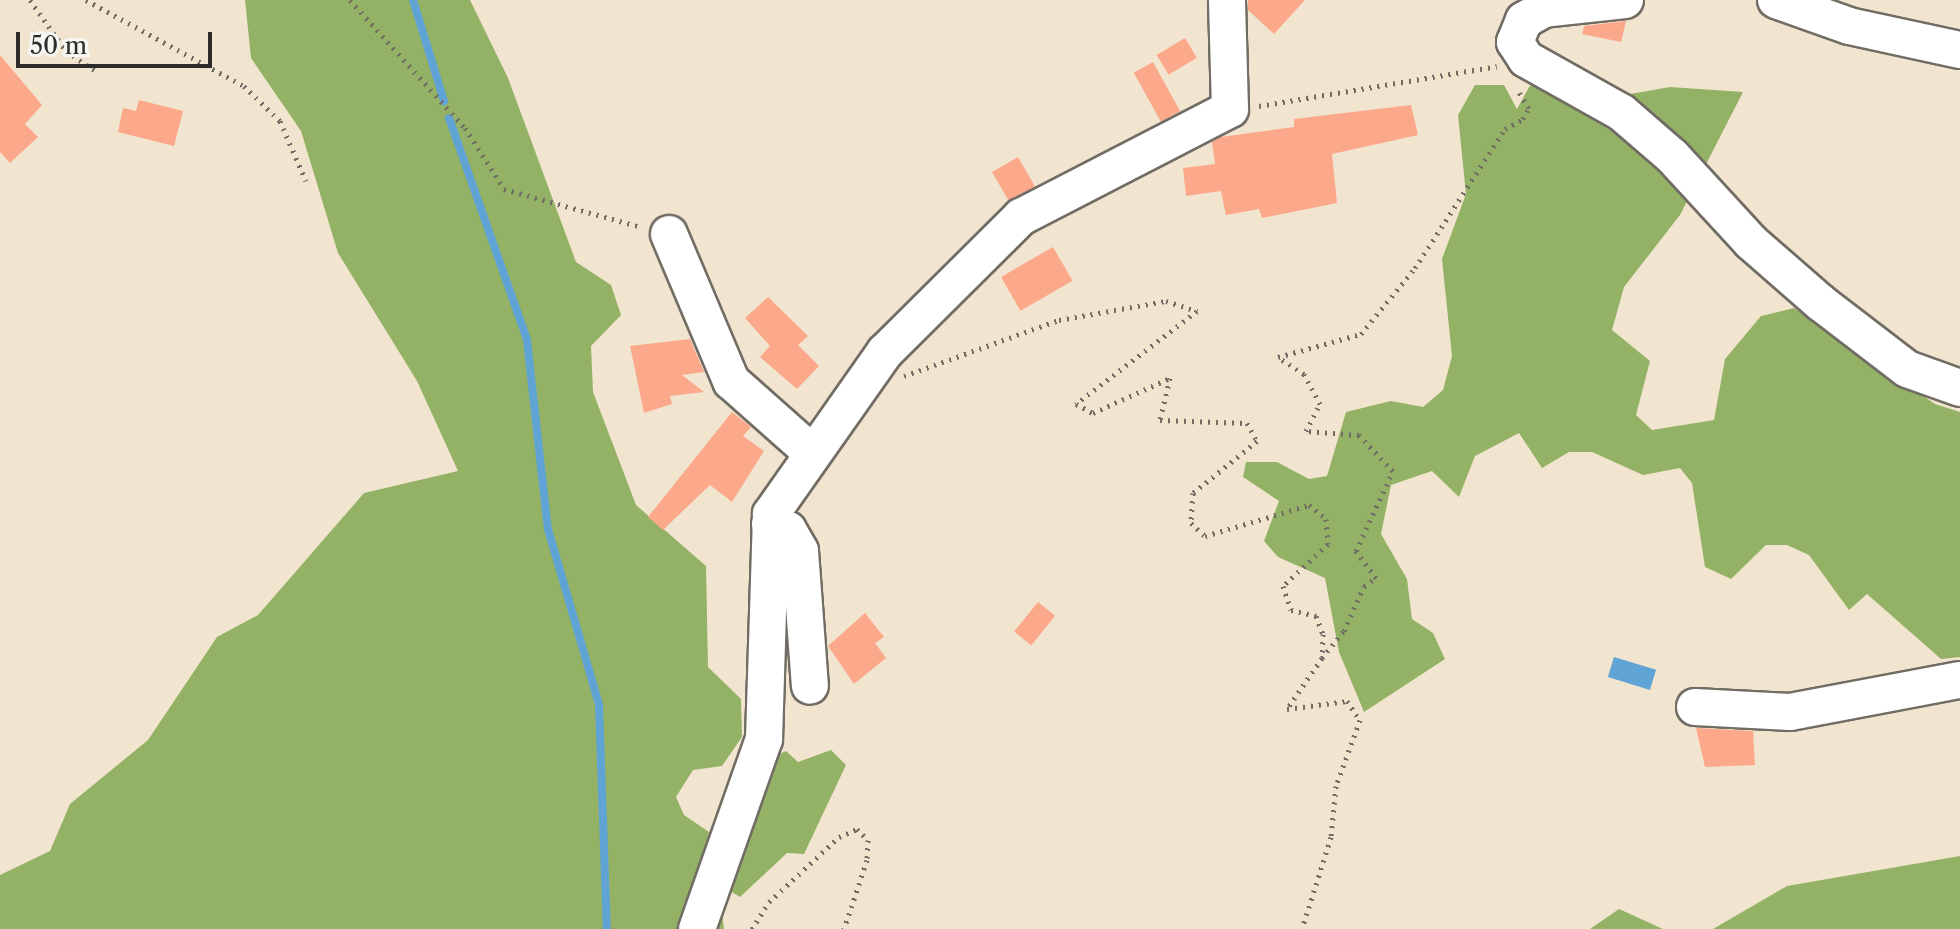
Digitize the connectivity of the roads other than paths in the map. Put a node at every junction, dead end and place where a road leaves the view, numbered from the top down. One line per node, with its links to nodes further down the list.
1 (1227, 0): 7 (street)
2 (1625, 0): 6 (street)
3 (1776, 0): 4 (street)
4 (1960, 50)
5 (669, 234): 7 (street)
6 (1960, 388)
7 (811, 452): 8 (street)
8 (770, 524): 10 (street); 12 (street)
9 (1960, 680): 11 (street)
10 (810, 686)
11 (1695, 707)
12 (697, 929)

